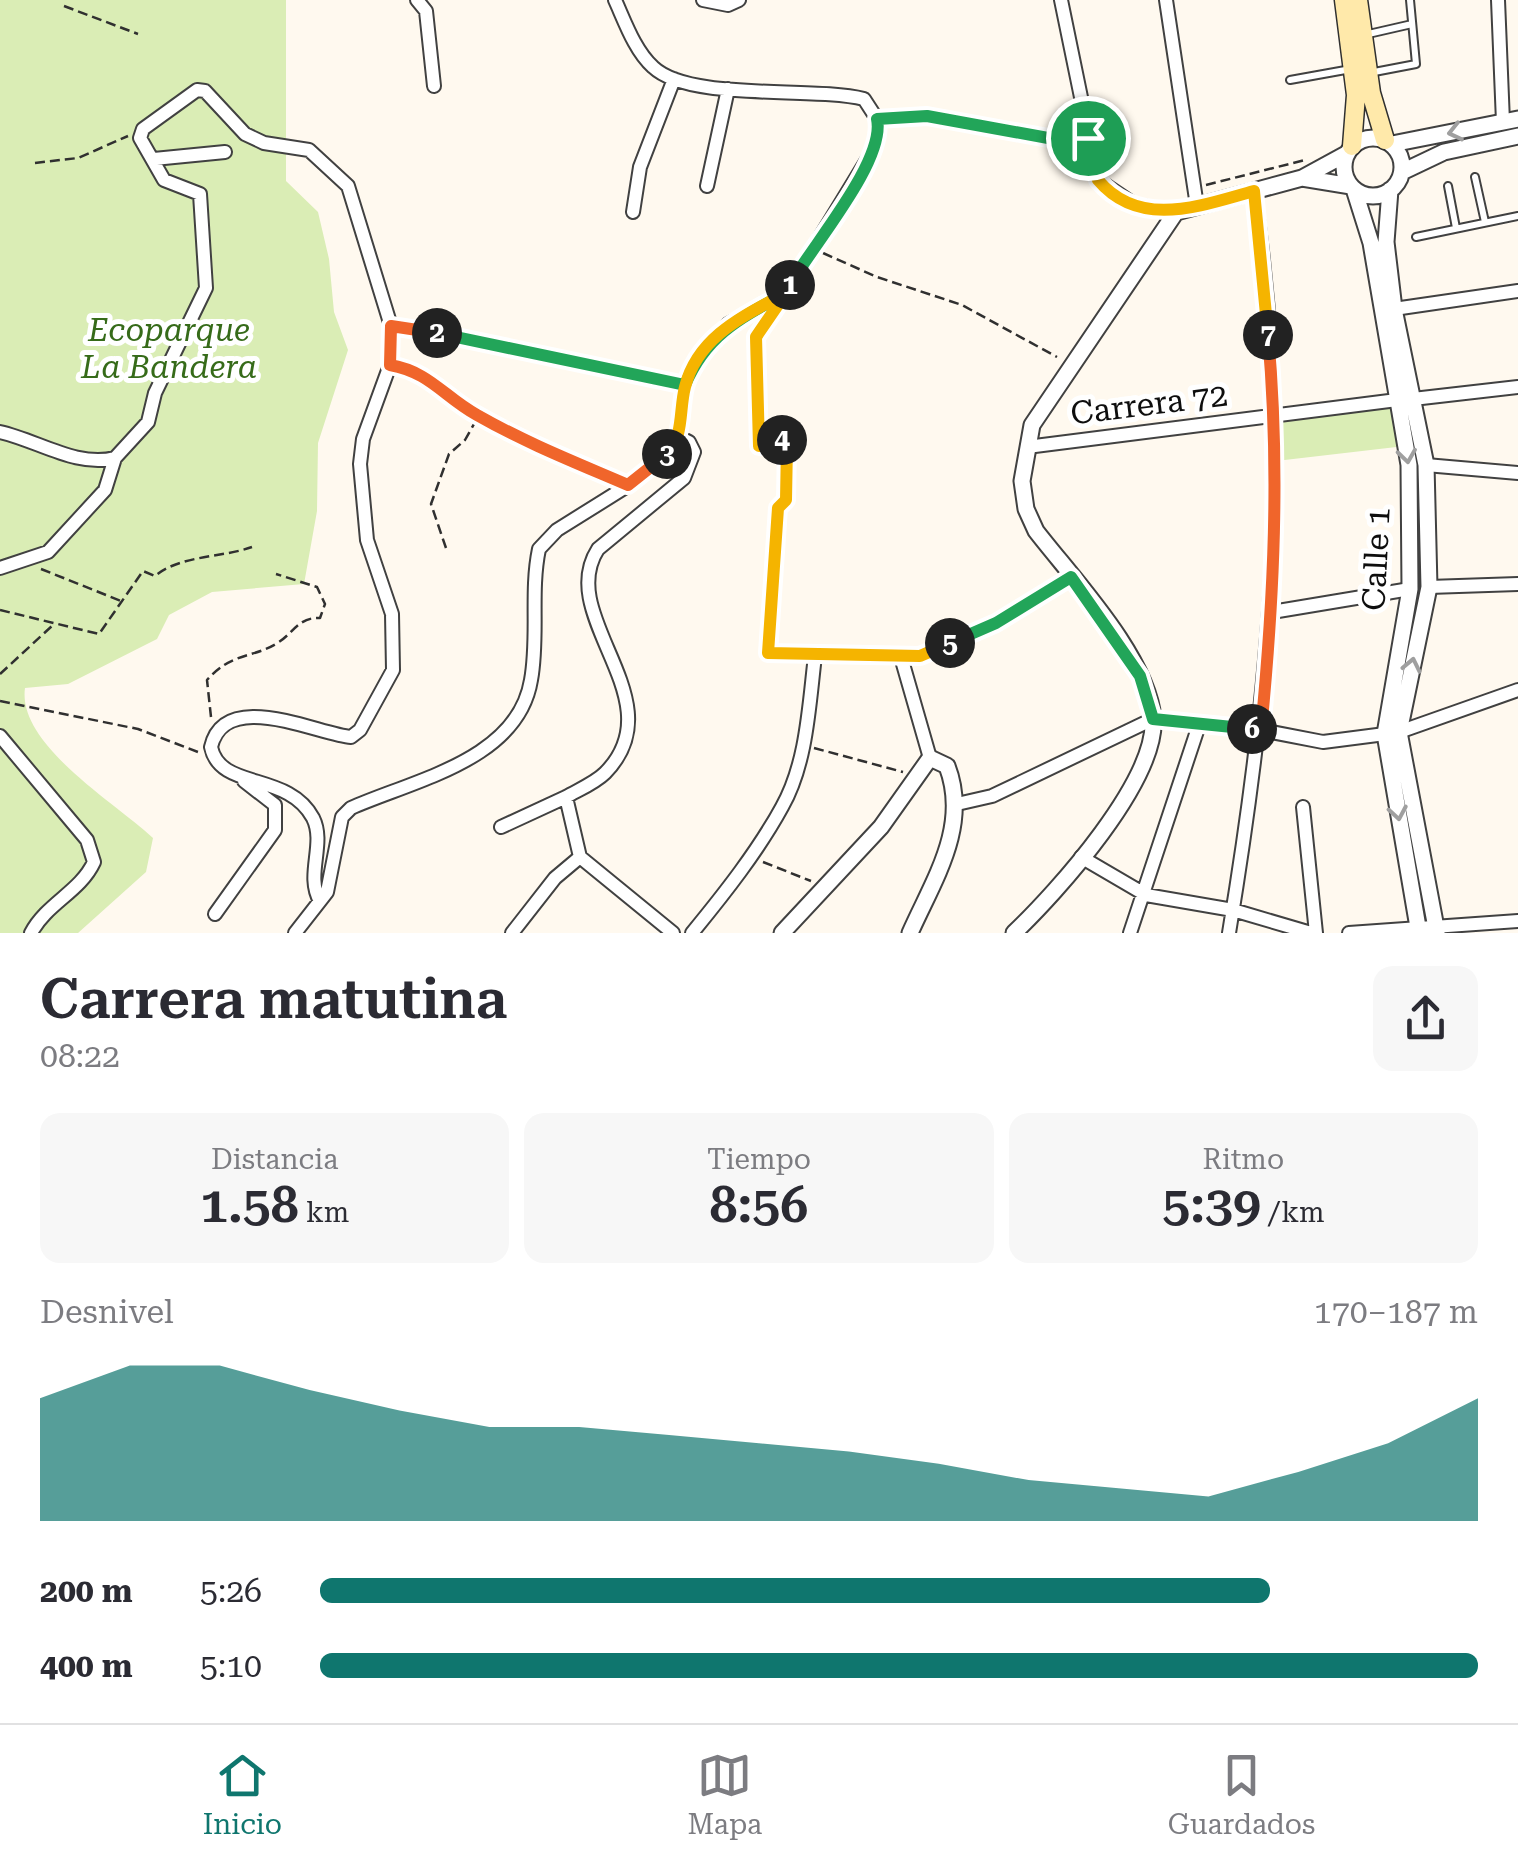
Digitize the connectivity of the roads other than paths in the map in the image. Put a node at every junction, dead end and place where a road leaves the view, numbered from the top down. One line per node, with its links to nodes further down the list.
1 (417, 0): 16 (street)
2 (616, 0): 14 (street)
3 (703, 0): 4 (street)
4 (739, 0)
5 (1061, 0): 32 (street)
6 (1166, 0): 32 (street)
7 (1344, 0): 13 (main road)
8 (1358, 0): 12 (main road)
9 (1410, 0): 11 (lane)
10 (1498, 0): 18 (street)
11 (1412, 24): 12 (lane); 13 (lane)
12 (1363, 35): 13 (main road)
13 (1360, 71): 15 (lane); 20 (main road); 21 (main road)
14 (674, 79): 17 (street); 33 (street)
15 (1290, 80)
16 (434, 86)
17 (728, 89): 27 (street); 44 (street)
18 (1511, 120): 20 (street, one-way to 20)
19 (1518, 136): 24 (street)
20 (1389, 142): 21 (street); 24 (street)
21 (1349, 150): 26 (street); 29 (street)
22 (226, 152): 23 (street)
23 (154, 158): 46 (street); 65 (street)
24 (1402, 172): 30 (street)
25 (1475, 177): 35 (lane)
26 (1302, 178): 29 (street); 31 (street)
27 (707, 186)
28 (1448, 186): 36 (lane)
29 (1353, 188): 30 (street); 41 (street, Calle 1)
30 (1390, 190): 39 (street, Calle 1)
31 (1254, 191): 32 (street); 42 (street)
32 (1186, 209): 45 (street)
33 (634, 212)
34 (1518, 216): 35 (lane)
35 (1486, 222): 36 (lane)
36 (1456, 228): 37 (lane)
37 (1416, 236)
38 (1518, 290): 39 (street)
39 (1394, 308): 41 (street, Calle 1)
40 (1518, 387): 41 (street, Carrera 72)
41 (1405, 400): 42 (street, Carrera 72); 47 (street, Calle 1); 53 (street, Calle 1, one-way to 53)
42 (1275, 415): 45 (street, Carrera 72); 54 (street)
43 (0, 432): 46 (street)
44 (679, 437): 66 (street); 73 (street)
45 (1027, 447): 50 (street)
46 (115, 458): 49 (street)
47 (1426, 465): 48 (street); 52 (street, Calle 1)
48 (1518, 473)
49 (0, 568)
50 (1071, 577): 55 (lane); 59 (street)
51 (1518, 584): 52 (street)
52 (1428, 588): 62 (street, Calle 1, one-way to 52)
53 (1410, 589): 54 (street); 62 (street, Calle 1)
54 (1272, 612): 61 (street)
55 (996, 623)
56 (816, 656): 82 (street)
57 (902, 657): 64 (street)
58 (1518, 690): 62 (street)
59 (1153, 719): 60 (street); 67 (street); 70 (street)
60 (1199, 725): 61 (street); 72 (street)
61 (1261, 730): 62 (street); 74 (street)
62 (1392, 733): 77 (street, Calle 1)
63 (0, 736): 78 (street)
64 (930, 758): 67 (street); 83 (street)
65 (244, 780): 73 (street); 75 (street)
66 (566, 797): 69 (street); 71 (street)
67 (957, 804): 84 (street)
68 (1303, 807): 88 (street)
69 (501, 826)
70 (1081, 856): 72 (street); 85 (street)
71 (580, 857): 80 (street); 81 (street)
72 (1146, 895): 74 (street); 86 (street)
73 (320, 901): 79 (street)
74 (1233, 910): 87 (street); 88 (street)
75 (215, 914)
76 (1518, 921): 77 (street)
77 (1427, 931): 89 (street)
78 (31, 933)
79 (295, 933)
80 (512, 933)
81 (673, 933)
82 (692, 933)
83 (782, 933)
84 (910, 933)
85 (1014, 933)
86 (1130, 933)
87 (1230, 933)
88 (1314, 933)
89 (1349, 933)

